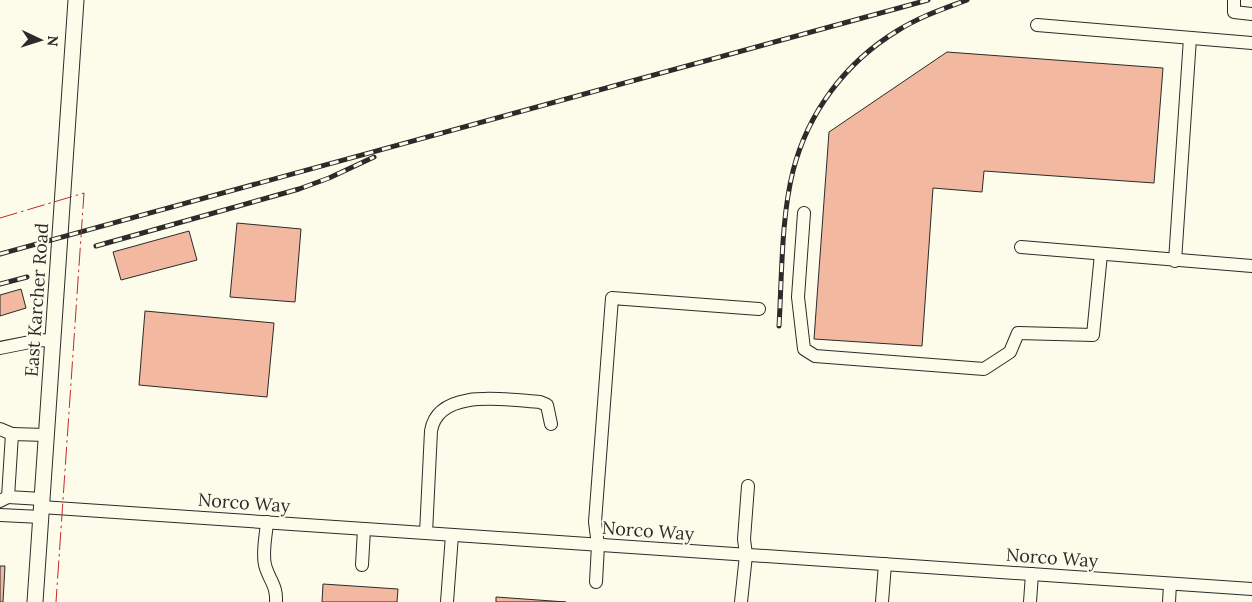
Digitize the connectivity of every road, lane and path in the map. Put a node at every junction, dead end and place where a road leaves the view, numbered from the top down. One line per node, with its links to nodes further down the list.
1 (76, 0): 13 (main road, East Karcher Road)
2 (1234, 0): 3 (street)
3 (1252, 14)
4 (1037, 25): 5 (street)
5 (1190, 38): 6 (street); 10 (street)
6 (1252, 43)
7 (804, 213): 9 (street)
8 (1021, 247): 9 (street)
9 (1100, 254): 10 (street)
10 (1175, 261): 11 (street)
11 (1252, 266)
12 (759, 309): 26 (street)
13 (53, 341): 14 (street); 17 (main road, East Karcher Road)
14 (0, 348)
15 (551, 424): 24 (street)
16 (6, 431): 17 (street); 19 (street)
17 (46, 435): 20 (main road, East Karcher Road)
18 (748, 486): 27 (street)
19 (4, 499): 20 (street)
20 (41, 508): 21 (street); 22 (street, Norco Way); 34 (main road, East Karcher Road)
21 (0, 515)
22 (267, 522): 23 (street, Norco Way); 35 (street)
23 (364, 529): 24 (street, Norco Way); 29 (street)
24 (426, 533): 25 (street, Norco Way)
25 (452, 535): 26 (street, Norco Way); 36 (street)
26 (598, 545): 27 (street, Norco Way); 31 (street)
27 (746, 555): 28 (street, Norco Way); 37 (street)
28 (885, 564): 30 (street, Norco Way); 38 (street)
29 (362, 565)
30 (1032, 574): 32 (street, Norco Way); 39 (street)
31 (596, 582)
32 (1170, 584): 33 (street, Norco Way); 40 (street)
33 (1252, 589)
34 (35, 602)
35 (276, 602)
36 (447, 602)
37 (741, 602)
38 (882, 602)
39 (1030, 602)
40 (1169, 602)

